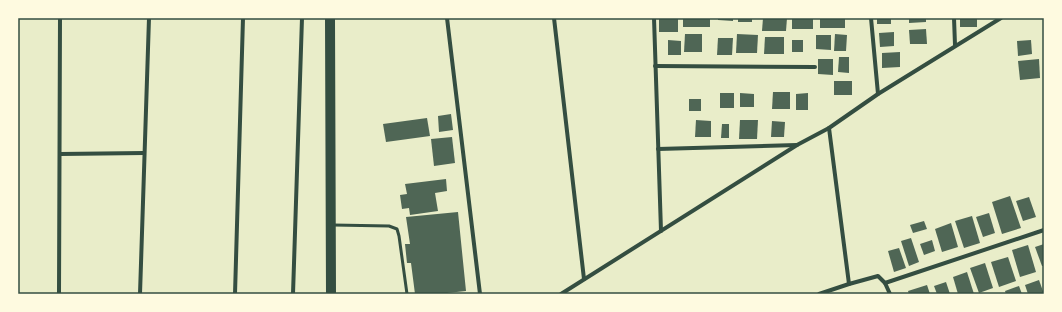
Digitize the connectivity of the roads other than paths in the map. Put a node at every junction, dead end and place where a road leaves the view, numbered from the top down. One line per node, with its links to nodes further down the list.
1 (60, 18): 20 (street)
2 (149, 18): 19 (street)
3 (243, 18): 29 (street)
4 (302, 18): 30 (street)
5 (330, 18): 21 (main road)
6 (447, 18): 33 (street)
7 (554, 18): 24 (street)
8 (654, 18): 13 (street)
9 (870, 18): 15 (street)
10 (954, 18): 12 (street)
11 (1000, 18): 12 (street)
12 (955, 45): 15 (street)
13 (655, 66): 14 (street); 18 (street)
14 (815, 67)
15 (878, 94): 16 (street)
16 (829, 128): 17 (street); 26 (street)
17 (797, 145): 18 (street); 23 (street)
18 (658, 149): 23 (street)
19 (144, 153): 20 (street); 28 (street)
20 (60, 154): 27 (street)
21 (331, 224): 31 (main road); 32 (lane)
22 (1044, 230): 25 (street)
23 (661, 231): 24 (street)
24 (584, 280): 34 (street)
25 (885, 283): 26 (street); 36 (street)
26 (849, 284): 35 (street)
27 (60, 294)
28 (140, 294)
29 (235, 294)
30 (293, 294)
31 (331, 294)
32 (407, 294)
33 (480, 294)
34 (561, 294)
35 (818, 294)
36 (890, 294)

